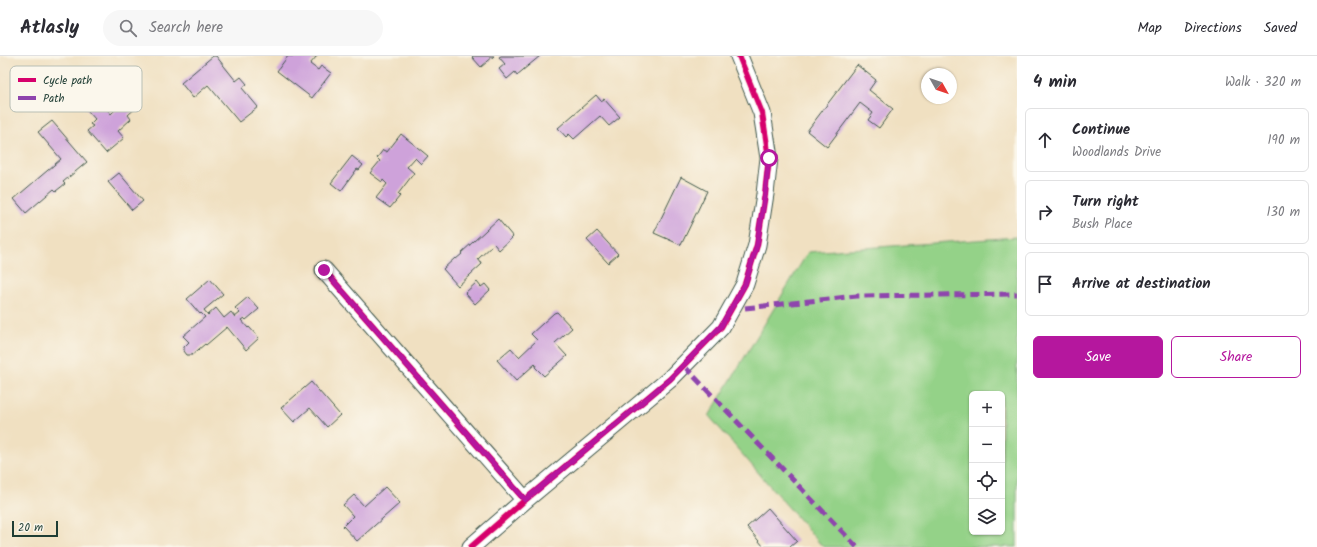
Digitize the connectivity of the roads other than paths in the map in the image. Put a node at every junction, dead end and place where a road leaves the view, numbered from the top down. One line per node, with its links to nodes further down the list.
1 (739, 56): 3 (street)
2 (324, 270): 3 (street)
3 (525, 500): 4 (street)
4 (471, 547)

